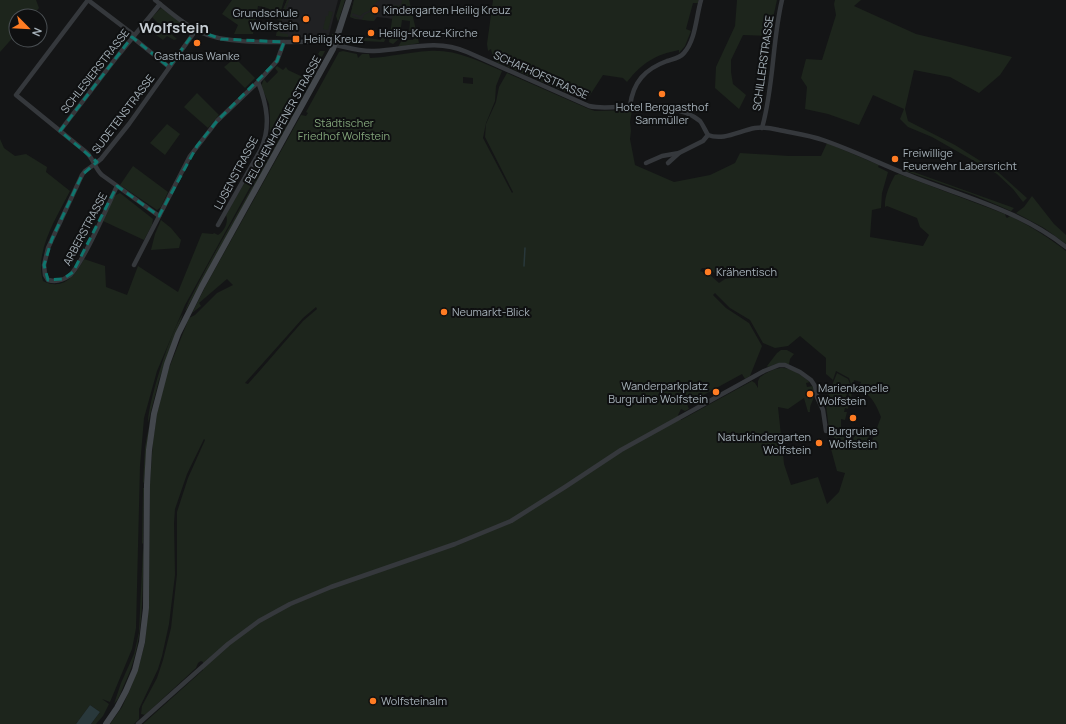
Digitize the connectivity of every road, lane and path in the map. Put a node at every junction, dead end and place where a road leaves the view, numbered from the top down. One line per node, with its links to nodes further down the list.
1 (88, 0): 8 (street); 15 (street)
2 (155, 0): 6 (street, SCHAFHOFSTRASSE)
3 (348, 0): 10 (main road, PELCHENHOFENER STRASSE)
4 (702, 0): 13 (street)
5 (782, 0): 14 (street, SCHILLERSTRASSE)
6 (160, 4): 7 (street, SCHAFHOFSTRASSE); 8 (street, SCHLESIERSTRASSE)
7 (196, 30): 9 (street, SCHAFHOFSTRASSE); 11 (street, SUDETENSTRASSE)
8 (133, 36): 11 (street); 15 (street, SCHLESIERSTRASSE)
9 (284, 42): 10 (street, SCHAFHOFSTRASSE); 12 (street)
10 (335, 45): 13 (street, SCHAFHOFSTRASSE); 28 (main road, PELCHENHOFENER STRASSE)
11 (170, 68): 20 (street, SUDETENSTRASSE)
12 (258, 82): 22 (street); 23 (street, LUSENSTRASSE)
13 (630, 106): 16 (street, SCHAFHOFSTRASSE)
14 (762, 128): 16 (street); 24 (street)
15 (60, 131): 20 (street)
16 (708, 135): 17 (street)
17 (679, 153): 18 (street); 19 (street)
18 (646, 163)
19 (668, 163)
20 (95, 164): 21 (street); 26 (street, SUDETENSTRASSE)
21 (117, 186): 22 (street); 26 (street, ARBERSTRASSE)
22 (159, 216): 25 (street)
23 (218, 225)
24 (1066, 247)
25 (134, 265)
26 (46, 275)
27 (826, 431): 29 (street)
28 (106, 724)
29 (138, 724)

